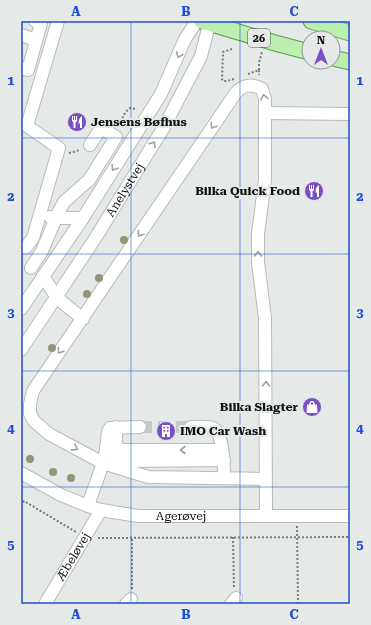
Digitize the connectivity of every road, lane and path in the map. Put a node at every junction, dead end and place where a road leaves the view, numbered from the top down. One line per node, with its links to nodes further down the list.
1 (35, 21): 7 (street)
2 (58, 21): 22 (street)
3 (311, 21): 5 (main road)
4 (205, 22): 9 (main road, 26); 25 (street, Anelystvej, one-way to 25); 29 (street, Anelystvej, one-way to 4)
5 (350, 33)
6 (21, 35): 7 (street)
7 (36, 40): 10 (street)
8 (232, 49): 15 (path)
9 (301, 50)
10 (27, 52): 12 (street)
11 (262, 52): 13 (path)
12 (21, 68)
13 (259, 70): 14 (path); 16 (path)
14 (246, 74)
15 (240, 77)
16 (258, 86): 18 (street, one-way to 16); 31 (street, one-way to 31)
17 (137, 109): 20 (path)
18 (266, 113): 19 (street); 41 (street, one-way to 18)
19 (350, 114)
20 (116, 136): 21 (street); 24 (street)
21 (90, 145): 22 (path)
22 (57, 152): 23 (street)
23 (40, 214): 24 (street); 26 (street)
24 (56, 218): 25 (street); 27 (street)
25 (83, 218): 28 (street, Anelystvej)
26 (21, 248)
27 (26, 267): 28 (street)
28 (41, 280): 29 (street); 30 (street, Anelystvej)
29 (57, 298): 31 (street); 32 (street, Anelystvej)
30 (21, 309)
31 (83, 319): 38 (street, one-way to 38)
32 (21, 350)
33 (116, 427): 34 (street); 36 (street); 37 (street, one-way to 33)
34 (140, 427)
35 (191, 427): 37 (street)
36 (106, 447): 37 (street); 38 (street)
37 (223, 455): 40 (street)
38 (103, 463): 40 (street); 45 (street)
39 (21, 473): 45 (street, Agerøvej)
40 (224, 478): 41 (street)
41 (266, 479): 47 (street)
42 (21, 499): 43 (path)
43 (24, 501): 44 (path); 50 (path)
44 (21, 506)
45 (88, 506): 46 (street, Agerøvej)
46 (101, 510): 47 (street, Agerøvej); 50 (street, Æbeløvej)
47 (266, 516): 48 (street, Agerøvej)
48 (350, 516)
49 (292, 526): 52 (path)
50 (86, 536): 54 (path); 57 (street, Æbeløvej)
51 (233, 537): 52 (path); 54 (path); 55 (path)
52 (298, 537): 53 (path); 58 (path)
53 (350, 537)
54 (132, 538): 56 (path)
55 (234, 601)
56 (128, 602)
57 (45, 604)
58 (298, 604)

